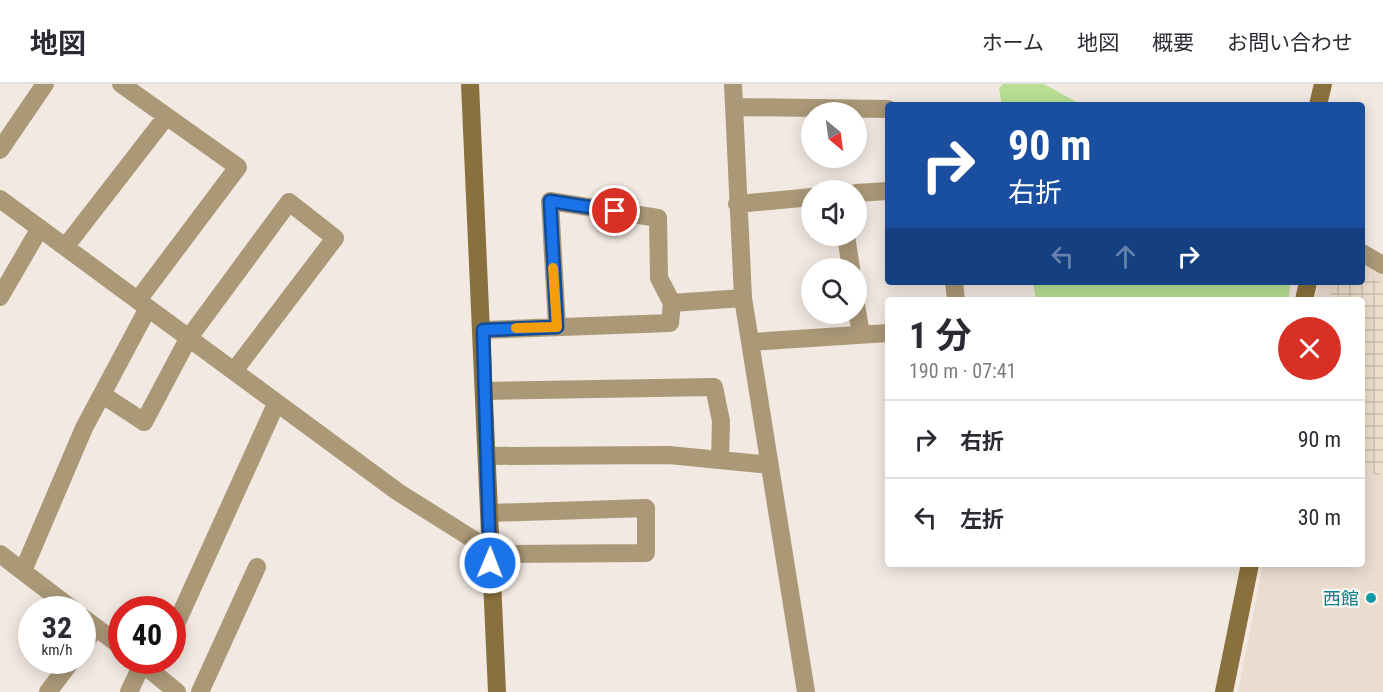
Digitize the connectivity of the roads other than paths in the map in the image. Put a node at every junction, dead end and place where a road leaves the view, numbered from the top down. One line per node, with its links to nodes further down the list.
1 (45, 84): 10 (street)
2 (122, 84): 9 (street)
3 (470, 84): 26 (street)
4 (733, 84): 7 (street)
5 (1323, 84): 6 (street)
6 (1319, 102)
7 (734, 107): 8 (street); 15 (street)
8 (885, 109)
9 (166, 117): 17 (street); 23 (street)
10 (0, 150)
11 (885, 191): 12 (street)
12 (867, 192)
13 (801, 198): 15 (street)
14 (0, 199): 16 (street)
15 (737, 204): 21 (street)
16 (40, 228): 17 (street); 20 (street)
17 (66, 246): 23 (street)
18 (1365, 255): 19 (street)
19 (1383, 265)
20 (0, 297)
21 (743, 298): 22 (street); 30 (street)
22 (672, 303): 25 (street); 25 (street)
23 (143, 304): 29 (street); 33 (street)
24 (859, 324): 28 (street)
25 (557, 327): 26 (street)
26 (483, 330): 32 (street)
27 (885, 333): 28 (street)
28 (861, 334): 30 (street)
29 (188, 339): 31 (street); 31 (street); 33 (street)
30 (751, 342): 37 (street)
31 (234, 371): 34 (street)
32 (485, 391): 35 (street); 36 (street)
33 (103, 394): 43 (street)
34 (276, 404): 39 (street); 45 (street)
35 (488, 456): 36 (street); 38 (street)
36 (720, 459): 37 (street)
37 (770, 465): 56 (street)
38 (490, 513): 39 (street); 39 (street)
39 (490, 552): 55 (street)
40 (0, 554): 43 (street)
41 (257, 567): 54 (street)
42 (1249, 567): 57 (street)
43 (23, 571): 44 (street)
44 (55, 596)
45 (186, 602)
46 (96, 627): 47 (street)
47 (108, 636)
48 (62, 674): 51 (street)
49 (142, 674): 52 (street)
50 (159, 674): 53 (street)
51 (48, 692)
52 (129, 692)
53 (177, 692)
54 (200, 692)
55 (497, 692)
56 (806, 692)
57 (1224, 692)

